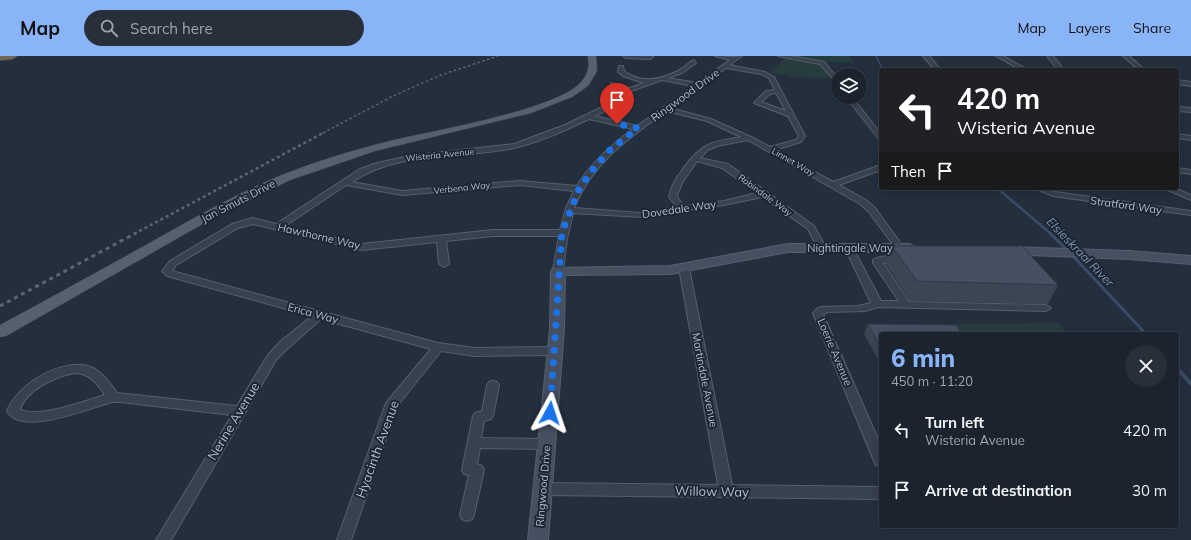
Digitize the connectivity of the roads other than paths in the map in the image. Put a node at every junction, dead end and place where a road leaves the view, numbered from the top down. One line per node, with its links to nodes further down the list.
1 (12, 56): 11 (highway)
2 (584, 56): 38 (main road, Jan Smuts Drive)
3 (592, 56): 38 (main road, Jan Smuts Drive)
4 (626, 56): 13 (street)
5 (718, 56): 12 (street)
6 (780, 56): 21 (street)
7 (926, 56): 17 (street)
8 (999, 56): 18 (street)
9 (1050, 56): 19 (street)
10 (1126, 56): 20 (street)
11 (0, 57)
12 (737, 57): 15 (street, Ringwood Drive)
13 (652, 58)
14 (694, 62): 22 (street)
15 (725, 66): 27 (street, Ringwood Drive); 29 (street)
16 (621, 67): 24 (street)
17 (936, 68)
18 (1020, 68)
19 (1059, 68)
20 (1140, 68)
21 (831, 74)
22 (662, 78): 24 (street); 27 (street)
23 (1179, 82): 26 (street)
24 (648, 83): 28 (street)
25 (613, 84): 28 (street)
26 (1191, 84)
27 (698, 85): 33 (street, Ringwood Drive)
28 (630, 90): 30 (street)
29 (778, 91): 36 (street); 36 (street)
30 (618, 94)
31 (615, 103): 37 (street, Wisteria Avenue)
32 (854, 104): 40 (street)
33 (665, 109): 39 (street, Ringwood Drive); 42 (street, Linnet Way)
34 (1179, 109): 35 (street)
35 (1191, 110)
36 (791, 115): 44 (street)
37 (590, 117): 39 (street); 49 (street, Wisteria Avenue)
38 (497, 119): 77 (main road, Jan Smuts Drive)
39 (638, 128): 51 (street, Ringwood Drive)
40 (879, 135)
41 (1179, 136): 43 (street)
42 (749, 138): 44 (street, Linnet Way); 45 (street)
43 (1191, 138)
44 (770, 149): 50 (street, Linnet Way)
45 (697, 159): 54 (street, Robindale Way); 56 (street)
46 (879, 168): 50 (street)
47 (1179, 170): 48 (street)
48 (1191, 172)
49 (346, 183): 51 (street, Verbena Way); 60 (street, Wisteria Avenue)
50 (832, 185): 65 (street, Linnet Way)
51 (579, 189): 57 (street, Ringwood Drive)
52 (1043, 190): 58 (street, Stratford Way)
53 (1172, 190): 55 (street)
54 (763, 194): 56 (street, Dovedale Way); 63 (street, Robindale Way)
55 (1191, 198)
56 (683, 209): 57 (street, Dovedale Way)
57 (570, 210): 61 (street, Ringwood Drive)
58 (1191, 212)
59 (245, 222): 60 (street, Hawthorne Way); 76 (street, Erica Way)
60 (279, 226): 62 (street, Hawthorne Way)
61 (562, 232): 62 (street, Hawthorne Way); 72 (street, Ringwood Drive)
62 (441, 238): 70 (street)
63 (822, 248): 64 (street, Nightingale Way); 71 (street, Nightingale Way)
64 (848, 248): 65 (street, Nightingale Way); 73 (street)
65 (900, 248): 66 (street, Nightingale Way)
66 (920, 248)
67 (995, 250): 69 (street)
68 (914, 260): 74 (street)
69 (1191, 260)
70 (444, 264)
71 (684, 268): 72 (street, Nightingale Way); 87 (street, Martindale Avenue)
72 (558, 270): 79 (street, Ringwood Drive)
73 (876, 304): 74 (street); 85 (street, Loerie Avenue)
74 (906, 304): 75 (street)
75 (1046, 308)
76 (319, 315): 78 (street, Erica Way); 82 (street, Nerine Avenue)
77 (0, 332)
78 (438, 348): 79 (street, Erica Way); 91 (street, Hyacinth Avenue)
79 (555, 351): 84 (street, Ringwood Drive)
80 (493, 385): 83 (street)
81 (113, 398): 81 (street); 82 (street)
82 (239, 411): 90 (street, Nerine Avenue)
83 (475, 443): 84 (street); 89 (street)
84 (547, 444): 86 (street, Ringwood Drive)
85 (879, 456)
86 (542, 489): 87 (street, Willow Way); 92 (street, Ringwood Drive)
87 (726, 492): 88 (street, Willow Way)
88 (879, 493)
89 (467, 515)
90 (163, 540)
91 (344, 540)
92 (538, 540)

